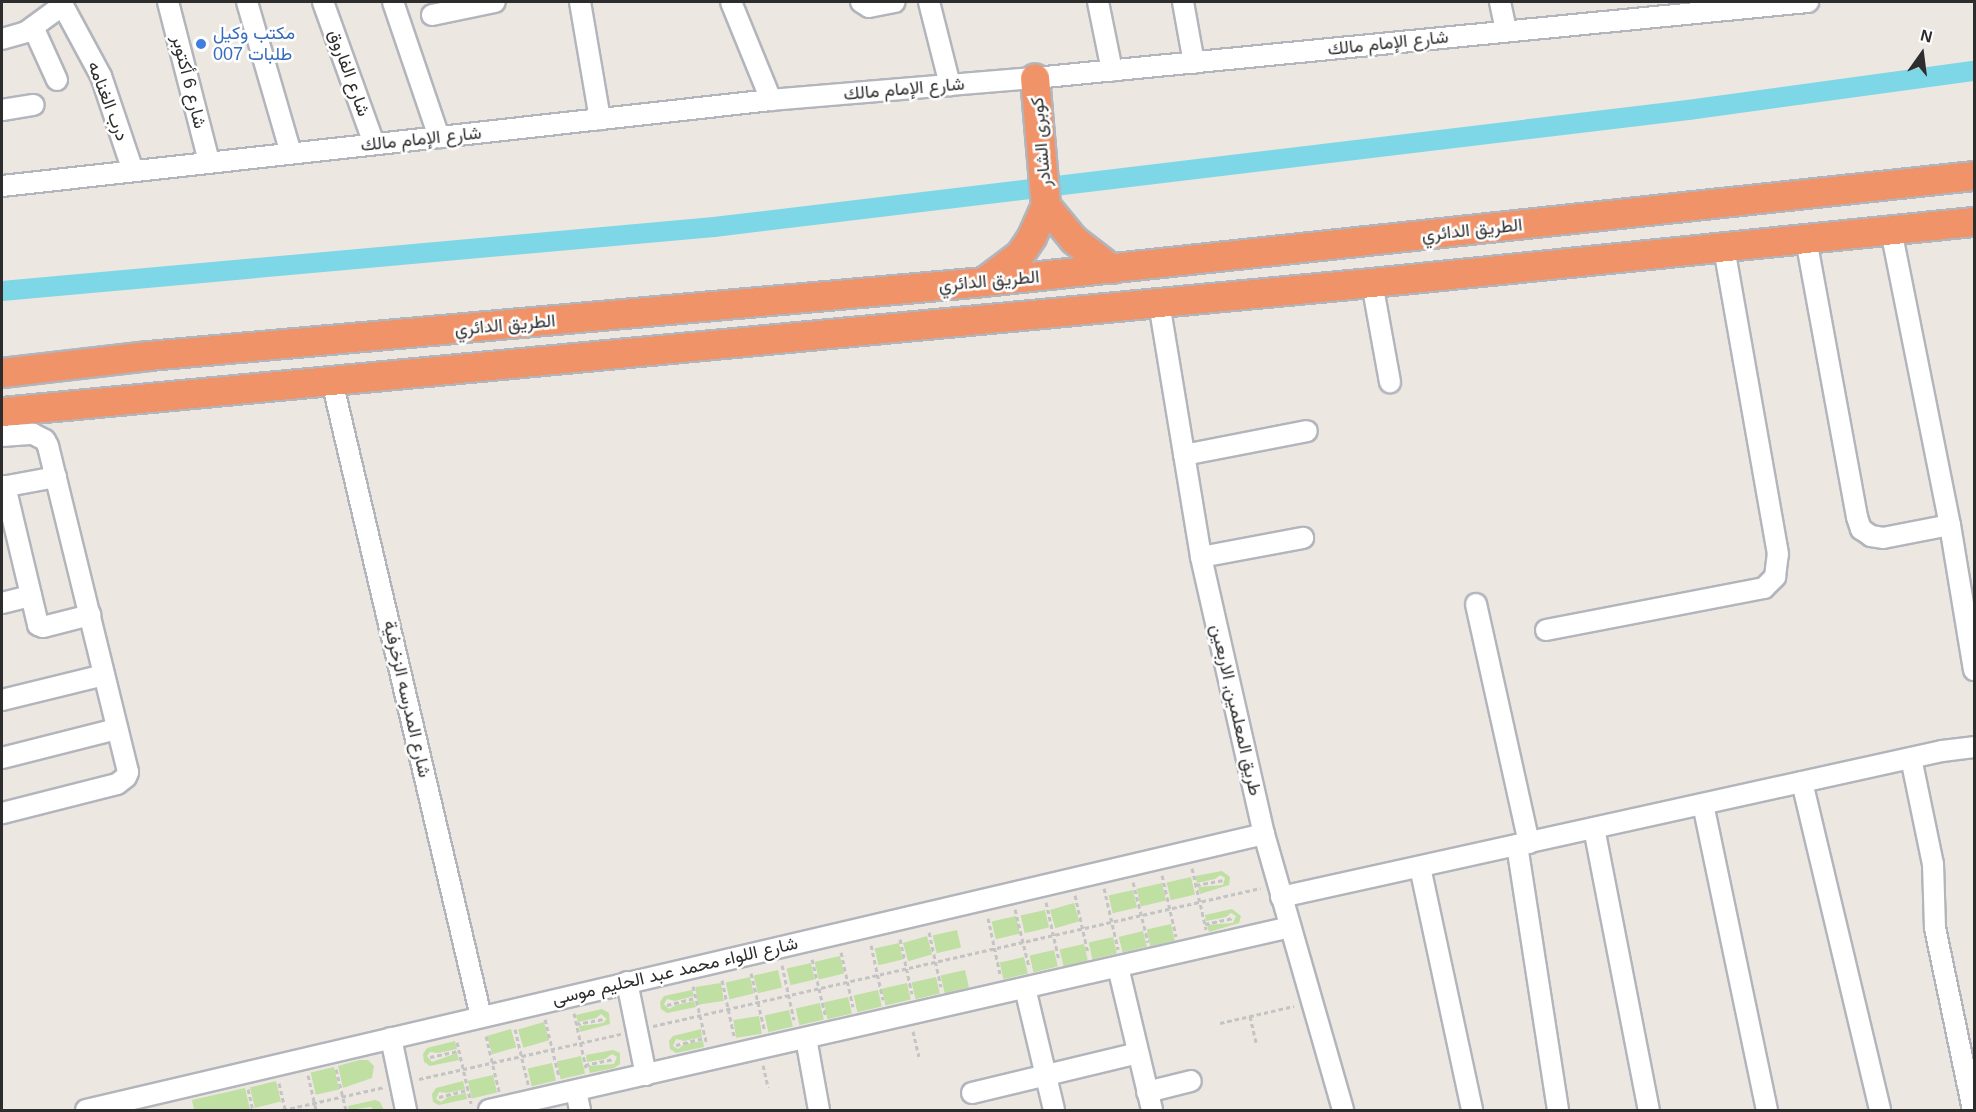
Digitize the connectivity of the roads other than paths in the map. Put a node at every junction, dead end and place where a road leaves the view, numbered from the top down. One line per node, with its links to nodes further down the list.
1 (168, 2): 34 (street, شارع 6 أكتوبر)
2 (247, 2): 33 (street)
3 (322, 2): 32 (street, شارع الفاروق)
4 (393, 2): 31 (street)
5 (495, 2): 16 (street)
6 (580, 2): 30 (street)
7 (731, 2): 27 (street)
8 (861, 2): 9 (street)
9 (895, 2)
10 (929, 2): 26 (street)
11 (1098, 2): 23 (street)
12 (1183, 2): 22 (street)
13 (1500, 2): 20 (street)
14 (1808, 2): 17 (street, شارع الإمام مالك)
15 (62, 3): 19 (street); 35 (street, درب الغنامه)
16 (468, 4): 18 (street)
17 (1654, 9): 20 (street, شارع الإمام مالك)
18 (432, 15)
19 (33, 27): 21 (street); 25 (street)
20 (1506, 31): 22 (street, شارع الإمام مالك)
21 (2, 39)
22 (1194, 63): 23 (street, شارع الإمام مالك)
23 (1112, 71): 24 (street, شارع الإمام مالك)
24 (1035, 78): 26 (street, شارع الإمام مالك); 38 (highway, كوبرى الشادر)
25 (57, 80)
26 (950, 85): 27 (street, شارع الإمام مالك)
27 (771, 100): 30 (street, شارع الإمام مالك)
28 (34, 105): 29 (street)
29 (2, 110)
30 (600, 119): 31 (street, شارع الإمام مالك)
31 (439, 137): 32 (street, شارع الإمام مالك)
32 (375, 144): 33 (street, شارع الإمام مالك)
33 (291, 153): 34 (street, شارع الإمام مالك)
34 (209, 162): 35 (street, شارع الإمام مالك)
35 (133, 171): 37 (street, شارع الإمام مالك)
36 (1974, 176): 43 (highway, الطريق الدائري)
37 (2, 186)
38 (1046, 206): 43 (highway, كوبرى الشادر); 44 (highway, كوبرى الشادر)
39 (1974, 222): 40 (highway)
40 (1891, 230): 41 (highway); 60 (street)
41 (1806, 239): 42 (highway); 60 (street)
42 (1724, 247): 45 (highway); 68 (street)
43 (1112, 269): 44 (highway, الطريق الدائري)
44 (984, 282): 47 (highway, الطريق الدائري)
45 (1372, 283): 46 (highway); 51 (street)
46 (1159, 303): 50 (highway); 57 (street, طريق المعلمين, الاربعين)
47 (231, 350): 48 (highway, الطريق الدائري); 52 (highway)
48 (149, 356): 49 (highway, الطريق الدائري); 53 (highway)
49 (2, 373)
50 (333, 381): 52 (highway); 88 (street, شارع المدرسه الزخرفية)
51 (1390, 382)
52 (239, 391): 53 (highway)
53 (158, 399): 54 (highway)
54 (2, 412)
55 (1307, 431): 57 (street)
56 (2, 436): 58 (street)
57 (1184, 455): 63 (street, طريق المعلمين, الاربعين)
58 (56, 477): 59 (street); 67 (street)
59 (3, 486): 62 (street)
60 (1950, 525): 69 (street)
61 (1303, 538): 63 (street)
62 (10, 542): 64 (street)
63 (1201, 557): 80 (street, طريق المعلمين, الاربعين)
64 (31, 596): 65 (street); 67 (street)
65 (2, 603)
66 (1476, 604): 81 (street)
67 (90, 615): 70 (street)
68 (1546, 630)
69 (1974, 670)
70 (104, 675): 71 (street); 72 (street)
71 (2, 700)
72 (117, 729): 74 (street); 78 (street)
73 (1974, 747): 75 (street)
74 (2, 758)
75 (1911, 758): 76 (street); 110 (street)
76 (1802, 782): 77 (street); 109 (street)
77 (1703, 804): 79 (street); 108 (street)
78 (2, 812)
79 (1594, 828): 81 (street); 107 (street)
80 (1263, 834): 83 (street, طريق المعلمين, الاربعين); 86 (street, شارع اللواء محمد عبد الحليم موسى)
81 (1523, 844): 82 (street); 106 (street)
82 (1420, 867): 83 (street); 105 (street)
83 (1279, 891): 84 (street, طريق المعلمين, الاربعين)
84 (1290, 927): 85 (street); 104 (street, طريق المعلمين, الاربعين)
85 (1120, 966): 87 (street); 91 (street)
86 (627, 982): 88 (street, شارع اللواء محمد عبد الحليم موسى); 92 (street)
87 (1029, 987): 90 (street); 93 (street)
88 (482, 1017): 89 (street, شارع اللواء محمد عبد الحليم موسى)
89 (391, 1038): 99 (street, شارع اللواء محمد عبد الحليم موسى); 100 (street)
90 (803, 1039): 92 (street); 102 (street)
91 (1138, 1053): 93 (street); 97 (street)
92 (646, 1075): 95 (street)
93 (1046, 1075): 96 (street); 103 (street)
94 (1191, 1081): 97 (street)
95 (576, 1091): 98 (street); 101 (street)
96 (972, 1092)
97 (1150, 1101)
98 (496, 1109)
99 (86, 1110)
100 (406, 1110)
101 (580, 1110)
102 (819, 1110)
103 (1054, 1110)
104 (1342, 1110)
105 (1472, 1110)
106 (1558, 1110)
107 (1649, 1110)
108 (1767, 1110)
109 (1880, 1110)
110 (1973, 1110)

